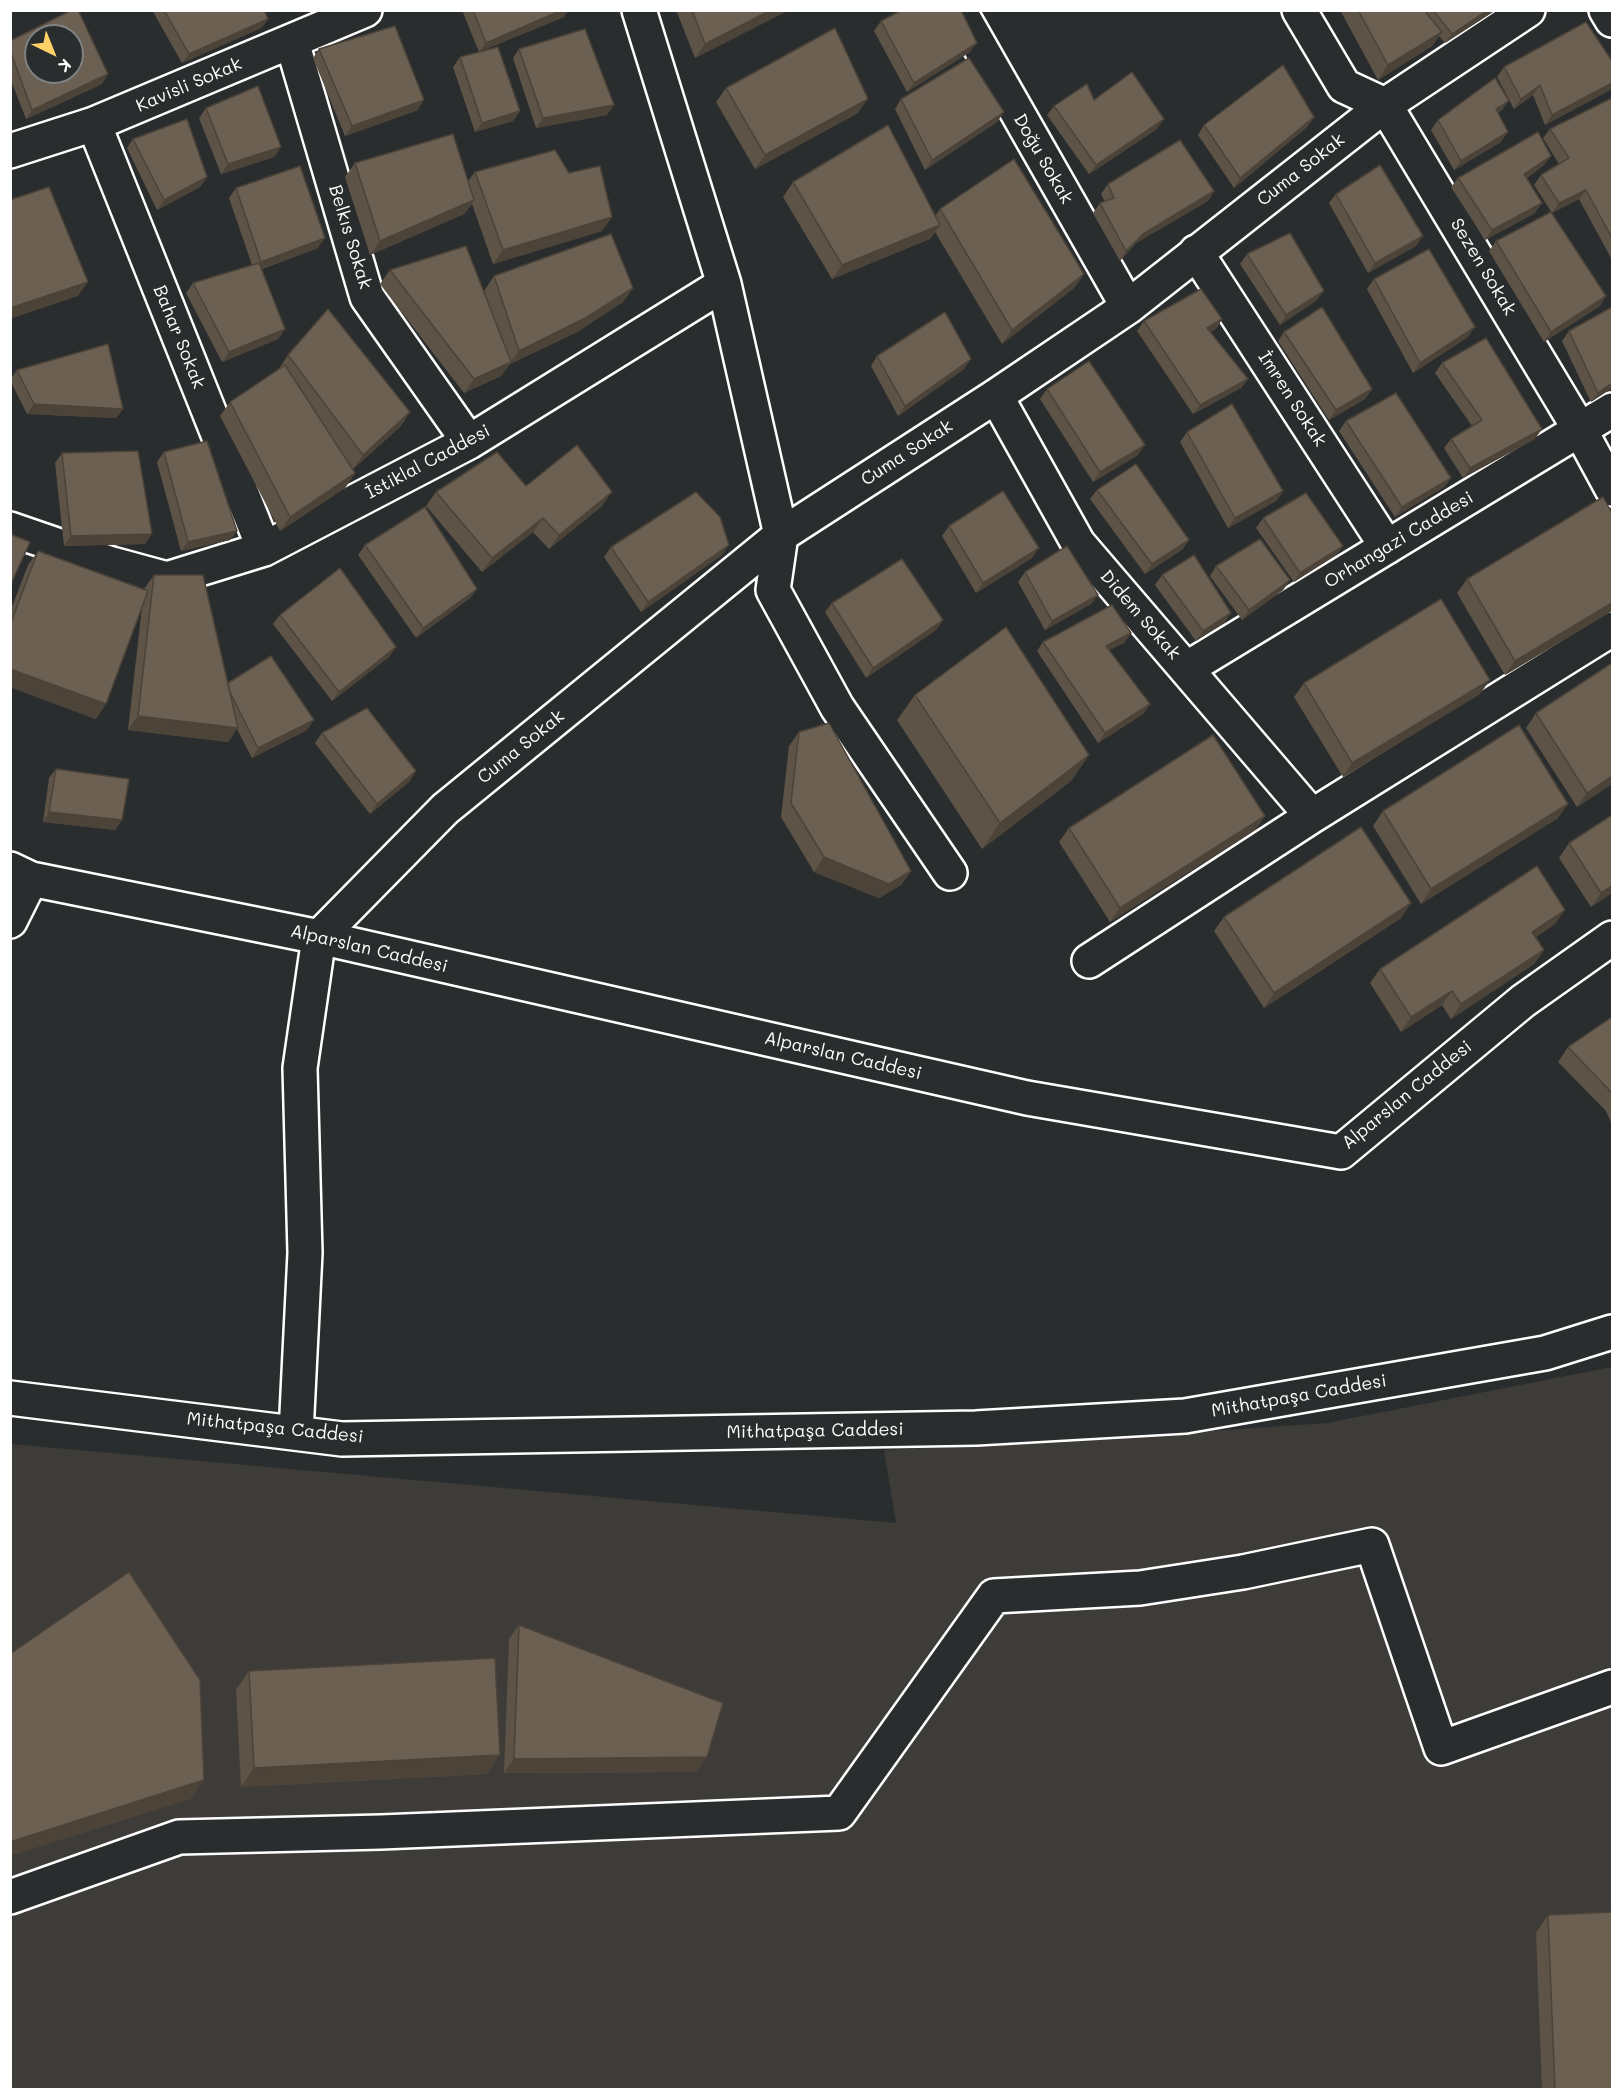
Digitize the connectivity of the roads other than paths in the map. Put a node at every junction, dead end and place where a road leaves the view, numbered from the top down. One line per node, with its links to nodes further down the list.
1 (365, 10): 8 (street, Kavisli Sokak)
2 (639, 10): 13 (street)
3 (959, 10): 14 (street, Doğu Sokak)
4 (1299, 10): 9 (street)
5 (1528, 10): 9 (street, Cuma Sokak)
6 (1606, 10): 7 (street)
7 (1612, 20)
8 (292, 42): 10 (street, Kavisli Sokak); 18 (street, Belkıs Sokak)
9 (1385, 105): 12 (street, Cuma Sokak); 17 (street, Sezen Sokak)
10 (94, 124): 11 (street, Kavisli Sokak); 23 (street, Bahar Sokak)
11 (10, 151)
12 (1196, 252): 14 (street, Cuma Sokak); 22 (street, İmren Sokak)
13 (724, 284): 18 (street, İstiklal Caddesi); 21 (street)
14 (1128, 307): 15 (street, Cuma Sokak)
15 (996, 396): 21 (street, Cuma Sokak); 25 (street, Didem Sokak)
16 (1612, 410): 17 (street, Orhangazi Caddesi)
17 (1580, 430): 19 (street, Sezen Sokak); 22 (street, Orhangazi Caddesi)
18 (469, 442): 23 (street, İstiklal Caddesi)
19 (1612, 489)
20 (10, 529): 23 (street, İstiklal Caddesi)
21 (781, 535): 27 (street); 30 (street, Cuma Sokak)
22 (1387, 547): 25 (street, Orhangazi Caddesi)
23 (264, 549)
24 (1612, 629): 26 (street)
25 (1186, 669): 26 (street, Didem Sokak)
26 (1312, 816): 32 (street)
27 (950, 873)
28 (21, 874): 29 (street); 30 (street, Alparslan Caddesi)
29 (10, 921)
30 (319, 937): 31 (street, Alparslan Caddesi); 35 (street)
31 (1612, 938)
32 (1089, 961)
33 (1612, 1332): 35 (street, Mithatpaşa Caddesi)
34 (10, 1398): 35 (street, Mithatpaşa Caddesi)
35 (296, 1433)
36 (1612, 1687): 37 (street)
37 (10, 1897)

